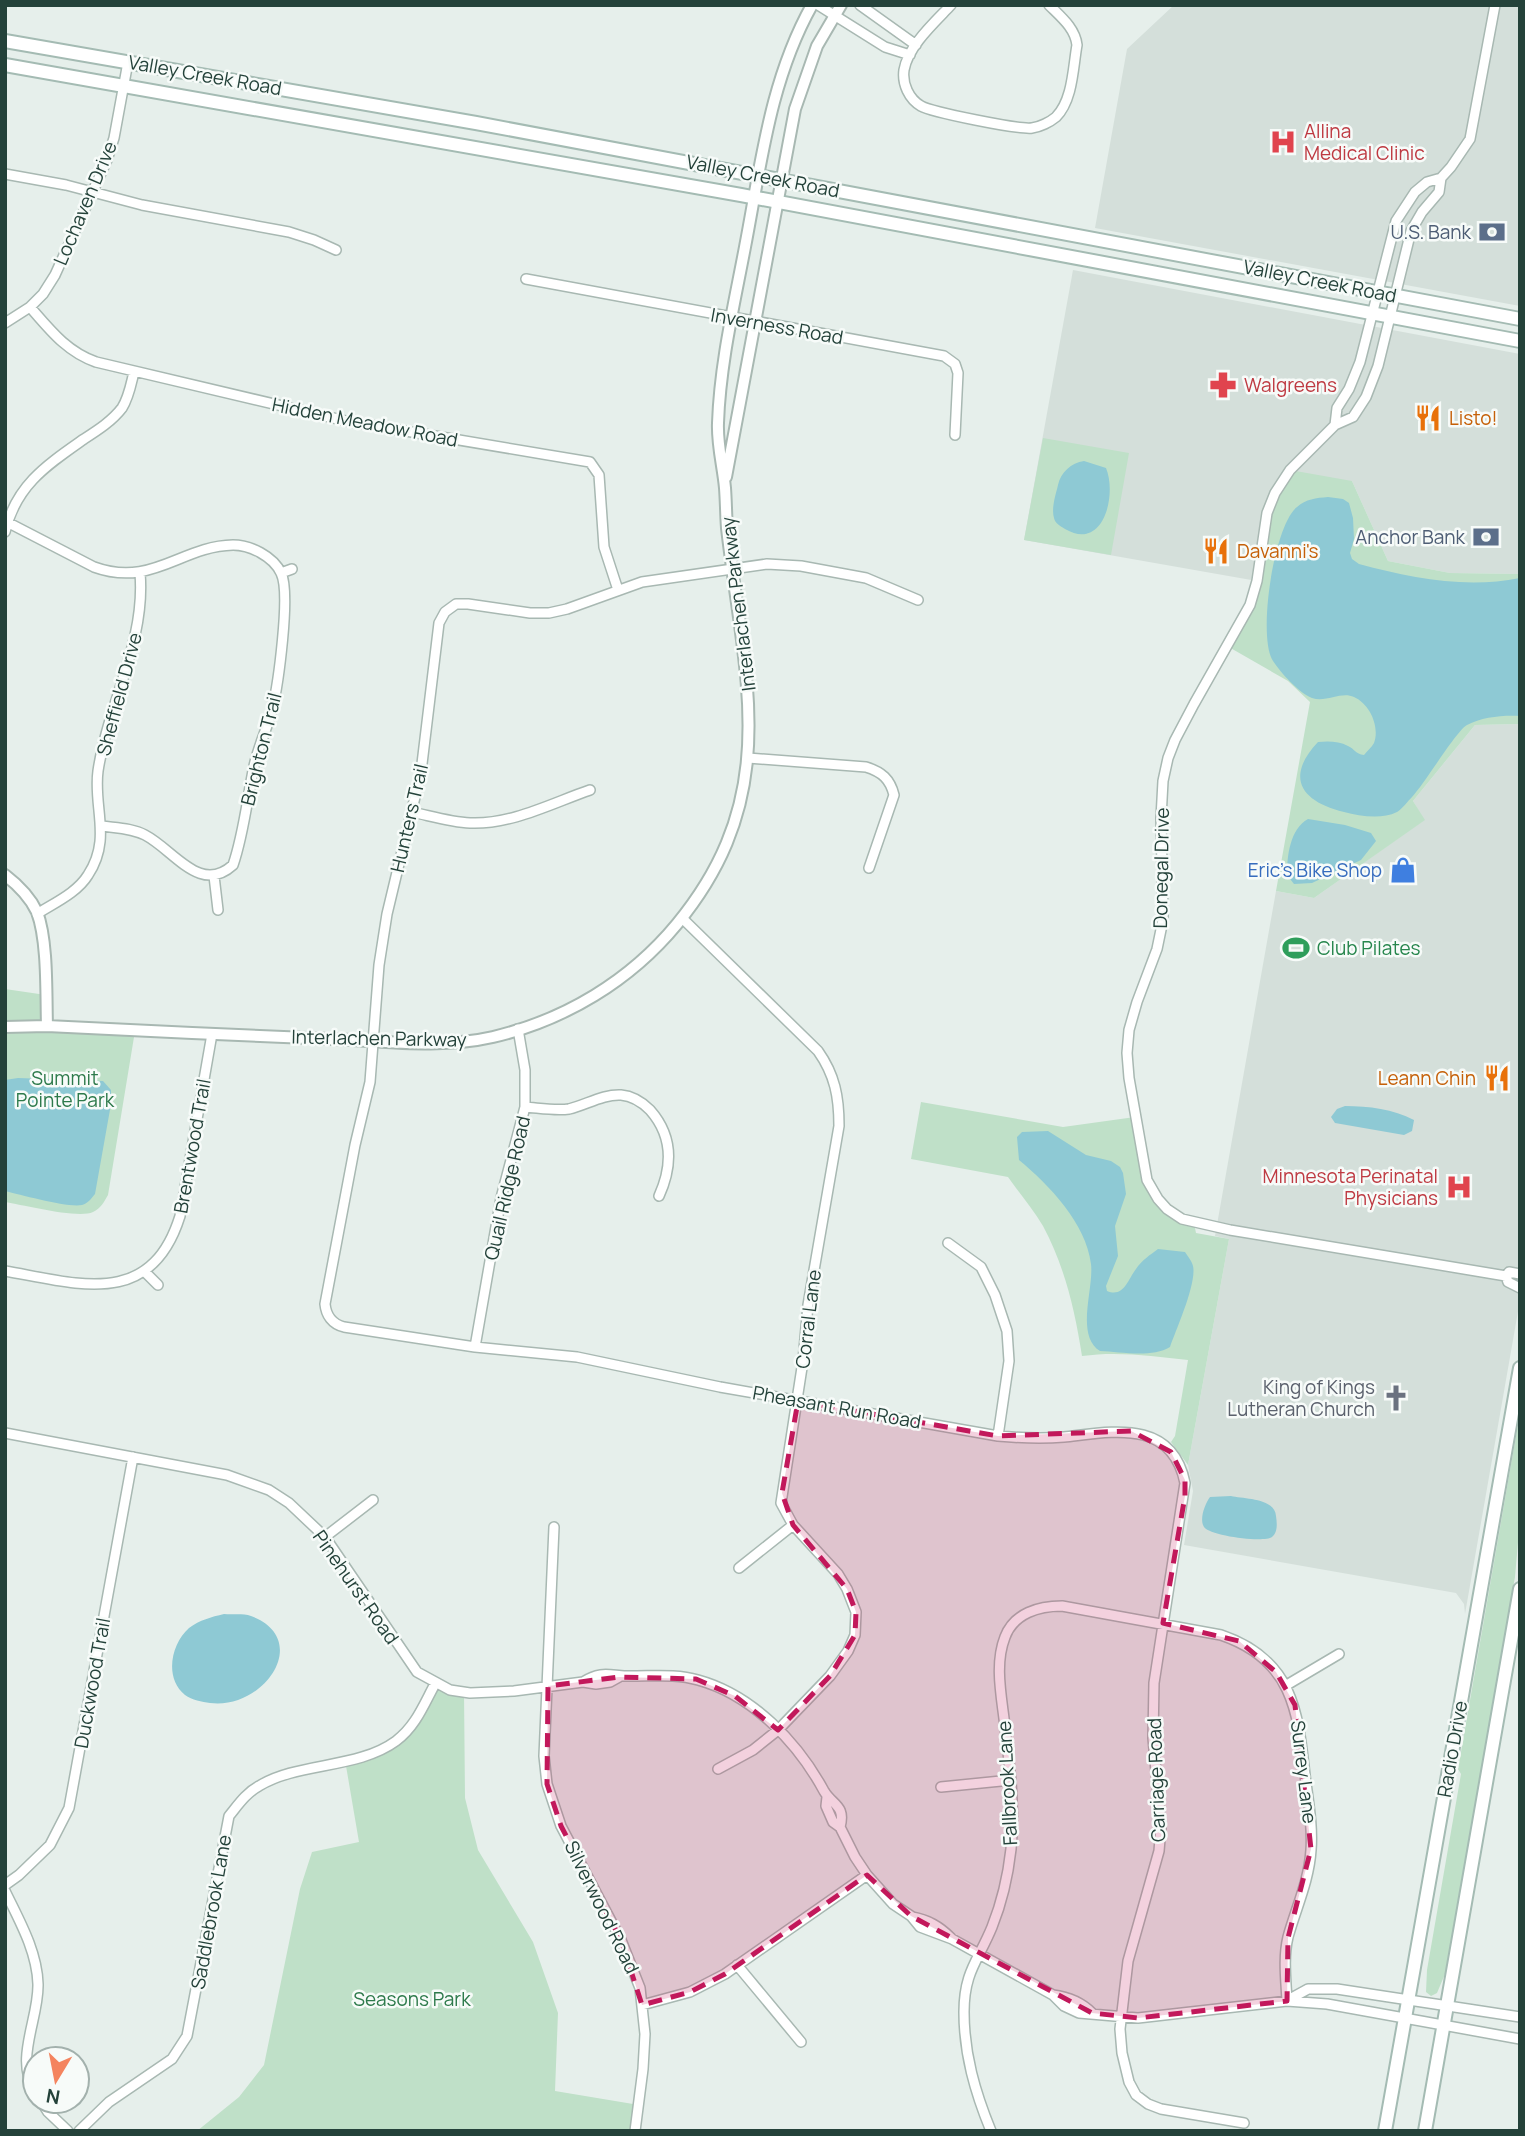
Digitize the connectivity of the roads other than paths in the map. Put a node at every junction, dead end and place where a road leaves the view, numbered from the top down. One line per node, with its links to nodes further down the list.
1 (812, 5): 15 (street, Interlachen Parkway)
2 (818, 5): 7 (street)
3 (860, 5): 9 (street)
4 (951, 5): 9 (street)
5 (1049, 5): 10 (street)
6 (1495, 5): 16 (street)
7 (838, 10): 10 (street); 17 (street, Interlachen Parkway)
8 (5, 41): 11 (main road, Valley Creek Road)
9 (916, 45): 10 (street)
10 (910, 55)
11 (128, 62): 13 (street, Lochaven Drive); 15 (main road, Valley Creek Road)
12 (5, 65): 13 (main road, Valley Creek Road)
13 (124, 86): 18 (street, Lochaven Drive); 19 (main road, Valley Creek Road)
14 (5, 174): 18 (street)
15 (759, 176): 17 (main road, Valley Creek Road); 19 (street, Interlachen Parkway)
16 (1441, 178): 23 (street, Donegal Drive); 24 (street, Donegal Drive)
17 (782, 180): 20 (street, Interlachen Parkway); 23 (main road, Valley Creek Road)
18 (92, 191): 21 (street); 25 (street, Lochaven Drive)
19 (755, 198): 20 (main road, Valley Creek Road); 27 (street, Interlachen Parkway)
20 (778, 202): 26 (main road, Valley Creek Road); 30 (street, Interlachen Parkway)
21 (336, 250)
22 (526, 279): 27 (street, Inverness Road)
23 (1378, 292): 24 (main road, Valley Creek Road); 26 (street, Donegal Drive)
24 (1395, 295): 28 (street, Donegal Drive); 29 (main road, Valley Creek Road)
25 (30, 307): 31 (street, Lochaven Drive); 33 (street, Hidden Meadow Road)
26 (1371, 313): 28 (main road, Valley Creek Road); 34 (street, Donegal Drive)
27 (732, 317): 30 (street, Inverness Road); 36 (street, Interlachen Parkway)
28 (1389, 317): 32 (main road, Valley Creek Road); 34 (street, Donegal Drive)
29 (1520, 319)
30 (755, 322): 35 (street, Inverness Road); 36 (street, Interlachen Parkway)
31 (5, 323)
32 (1520, 341)
33 (134, 372): 37 (street); 42 (street, Hidden Meadow Road)
34 (1335, 425): 65 (street, Donegal Drive)
35 (955, 435)
36 (725, 483): 38 (street, Interlachen Parkway)
37 (6, 525): 40 (street)
38 (733, 567): 42 (street, Hunters Trail); 43 (street, Hunters Trail); 44 (street, Interlachen Parkway)
39 (292, 569): 41 (street)
40 (140, 573): 41 (street); 47 (street, Sheffield Drive)
41 (281, 573): 50 (street, Brighton Trail)
42 (618, 590): 46 (street, Hunters Trail)
43 (918, 600)
44 (748, 758): 48 (street); 53 (street, Interlachen Parkway)
45 (590, 790): 46 (street)
46 (412, 813): 58 (street, Hunters Trail)
47 (102, 826): 50 (street); 52 (street, Sheffield Drive)
48 (869, 869)
49 (5, 875): 52 (street)
50 (214, 876): 51 (street)
51 (218, 910)
52 (37, 914): 54 (street)
53 (682, 918): 56 (street, Interlachen Parkway); 71 (street, Corral Lane)
54 (47, 1026): 55 (street, Interlachen Parkway); 57 (street, Interlachen Parkway)
55 (5, 1027)
56 (518, 1030): 58 (street, Interlachen Parkway); 59 (street, Quail Ridge Road)
57 (212, 1034): 58 (street, Interlachen Parkway); 63 (street, Brentwood Trail)
58 (373, 1041): 68 (street, Hunters Trail)
59 (525, 1107): 60 (street); 69 (street, Quail Ridge Road)
60 (659, 1196)
61 (948, 1243): 73 (street)
62 (5, 1271): 63 (street)
63 (145, 1272): 66 (street)
64 (1520, 1275): 65 (street, Donegal Drive)
65 (1506, 1276): 67 (street)
66 (158, 1285)
67 (1520, 1288)
68 (328, 1316): 69 (street, Pheasant Run Road)
69 (475, 1347): 71 (street, Pheasant Run Road)
70 (1520, 1368): 95 (main road, Radio Drive)
71 (798, 1401): 73 (street, Pheasant Run Road); 76 (street, Corral Lane)
72 (5, 1433): 74 (street, Pinehurst Road)
73 (998, 1436): 81 (street, Pheasant Run Road)
74 (132, 1457): 78 (street, Pinehurst Road); 91 (street, Duckwood Trail)
75 (373, 1500): 78 (street)
76 (793, 1525): 79 (street); 86 (street, Corral Lane)
77 (554, 1527): 84 (street, Silverwood Road)
78 (325, 1537): 83 (street, Pinehurst Road)
79 (739, 1568)
80 (1520, 1589): 98 (main road, Radio Drive)
81 (1163, 1623): 85 (street, Surrey Lane); 88 (street, Fallbrook Lane); 100 (street, Carriage Road)
82 (1339, 1654): 85 (street)
83 (435, 1684): 84 (street, Pinehurst Road); 109 (street, Saddlebrook Lane)
84 (548, 1686): 86 (street, Pinehurst Road); 97 (street, Silverwood Road)
85 (1284, 1686): 96 (street, Surrey Lane)
86 (778, 1730): 87 (street, Corral Lane); 90 (street, Pinehurst Road)
87 (718, 1769)
88 (1011, 1780): 89 (street); 93 (street, Fallbrook Lane)
89 (941, 1787)
90 (867, 1875): 93 (street, Pinehurst Road); 94 (street)
91 (5, 1885)
92 (5, 1891): 105 (street)
93 (979, 1954): 100 (street, Pinehurst Road); 111 (street, Fallbrook Lane)
94 (737, 1965): 97 (street); 104 (street)
95 (1408, 2000): 96 (street, Pinehurst Road); 98 (street, Pinehurst Road); 101 (main road, Radio Drive)
96 (1287, 2001): 100 (street, Pinehurst Road); 101 (street, Pinehurst Road)
97 (642, 2005): 110 (street, Silverwood Road)
98 (1447, 2006): 99 (street, Pinehurst Road); 102 (main road, Radio Drive)
99 (1520, 2017)
100 (1121, 2018): 107 (street, Carriage Road)
101 (1405, 2018): 102 (street, Pinehurst Road); 112 (main road, Radio Drive)
102 (1443, 2025): 103 (street, Pinehurst Road); 113 (main road, Radio Drive)
103 (1520, 2039)
104 (801, 2042)
105 (29, 2045)
106 (51, 2115): 108 (street)
107 (1244, 2123)
108 (68, 2131)
109 (79, 2131)
110 (635, 2131)
111 (991, 2131)
112 (1385, 2131)
113 (1425, 2131)

